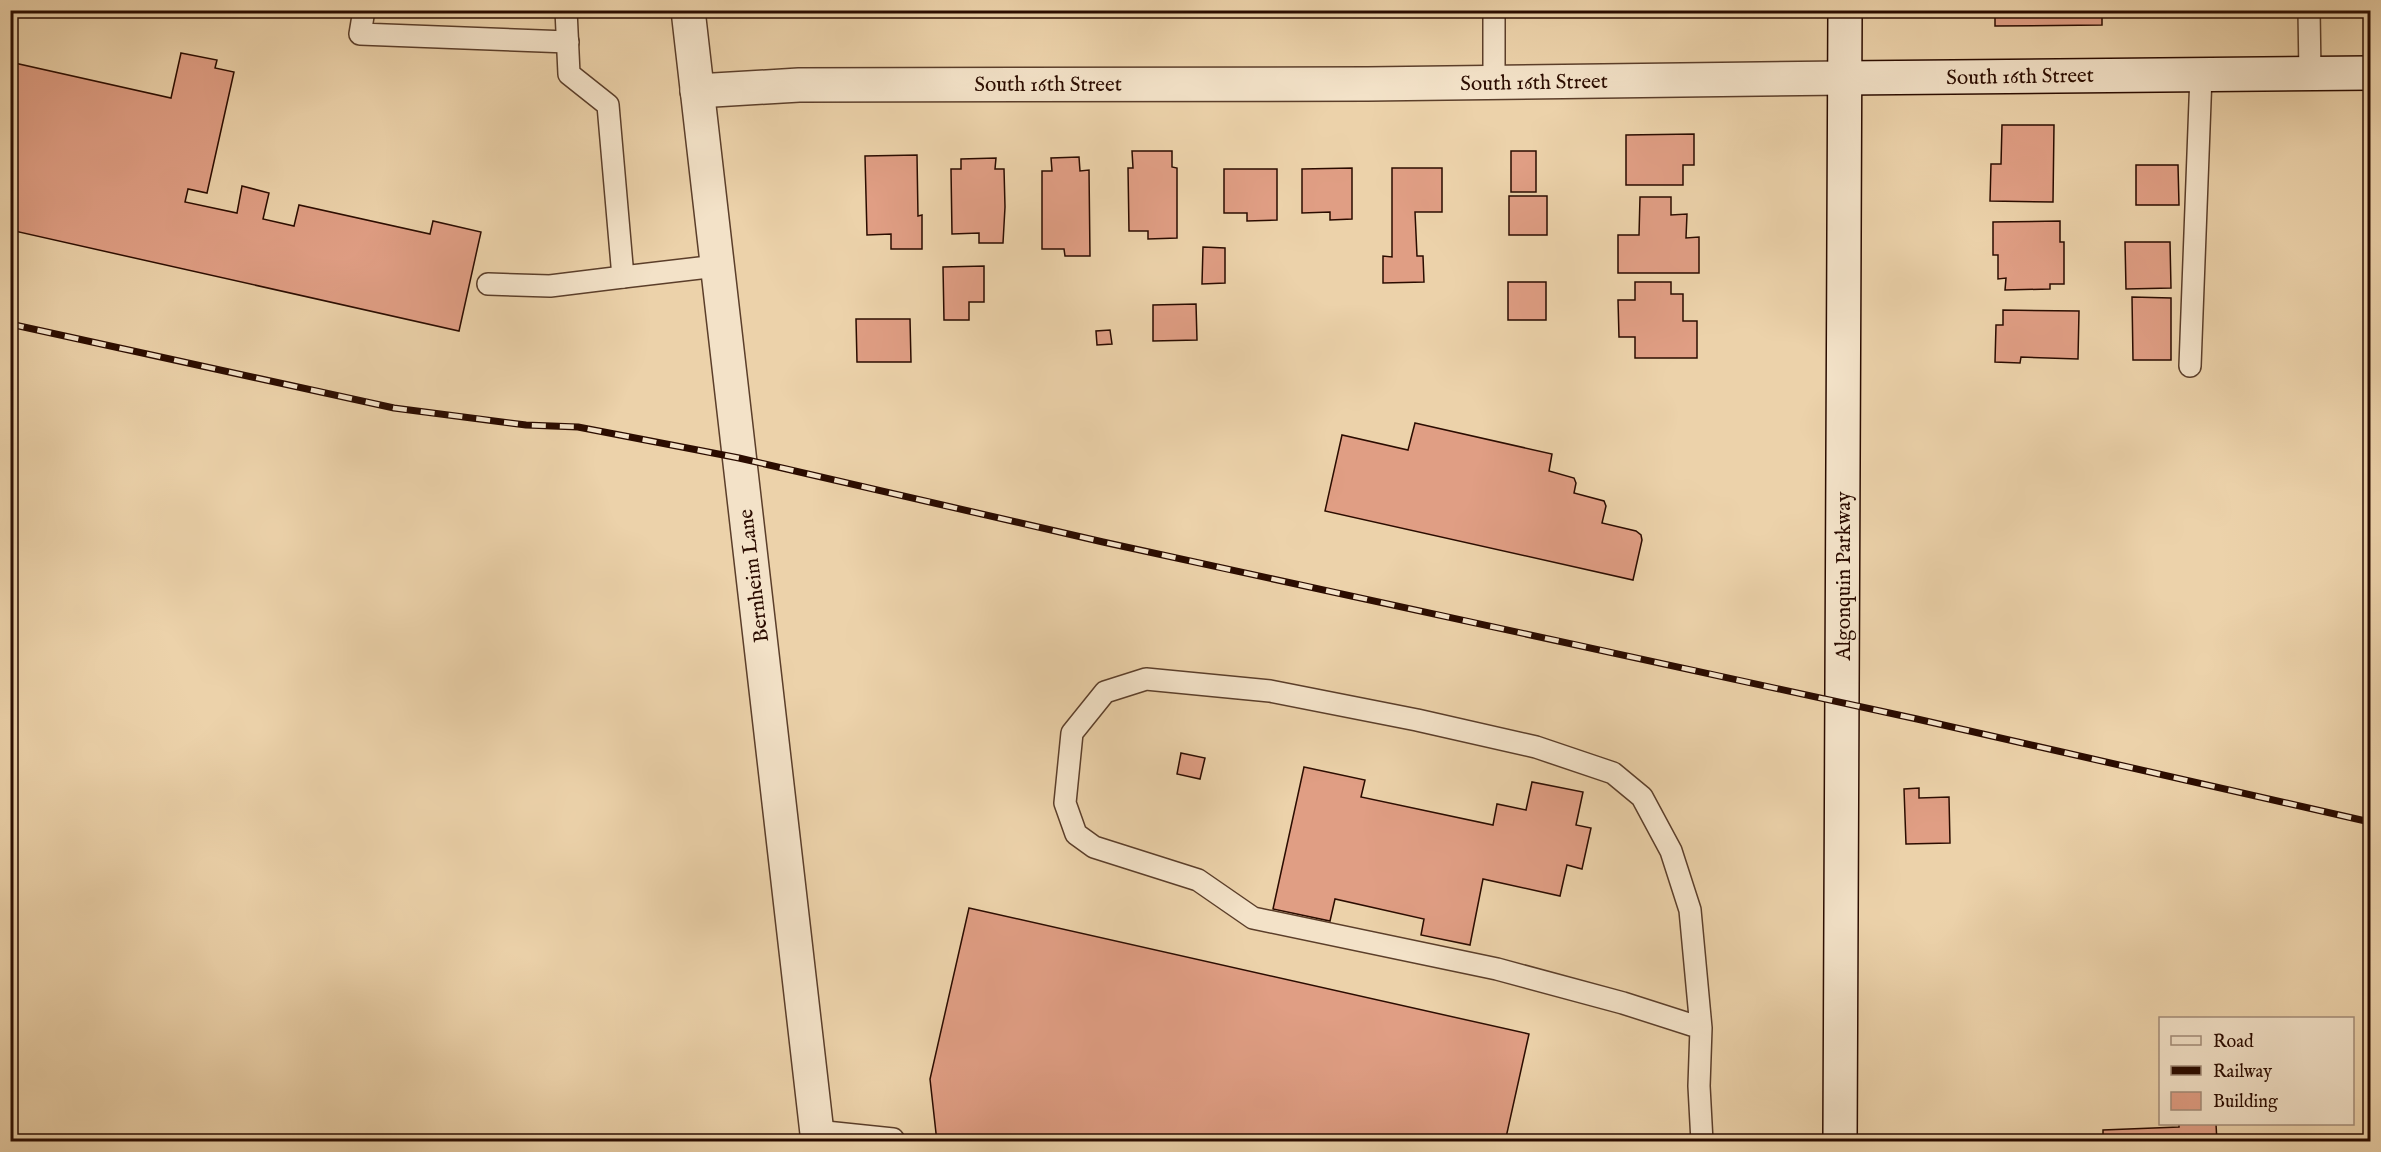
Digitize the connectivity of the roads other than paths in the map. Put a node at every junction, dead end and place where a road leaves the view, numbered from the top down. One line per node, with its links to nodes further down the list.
1 (364, 10): 7 (lane)
2 (566, 10): 7 (lane)
3 (688, 10): 13 (street, Bernheim Lane)
4 (1494, 10): 12 (lane)
5 (1845, 10): 11 (street, Algonquin Parkway)
6 (2309, 10): 9 (lane)
7 (568, 42): 15 (lane)
8 (2370, 73): 9 (street, South 16th Street)
9 (2310, 74): 10 (street, South 16th Street)
10 (2201, 75): 11 (street, South 16th Street); 17 (lane)
11 (1844, 78): 12 (street, South 16th Street); 22 (street, Algonquin Parkway)
12 (1494, 82): 13 (street, South 16th Street)
13 (698, 91): 14 (street, Bernheim Lane)
14 (717, 266): 15 (lane); 19 (street, Bernheim Lane)
15 (623, 277): 16 (lane)
16 (488, 285)
17 (2190, 366)
18 (1701, 1028): 18 (lane); 21 (lane)
19 (817, 1136): 20 (lane)
20 (895, 1142)
21 (1702, 1142)
22 (1840, 1142)

